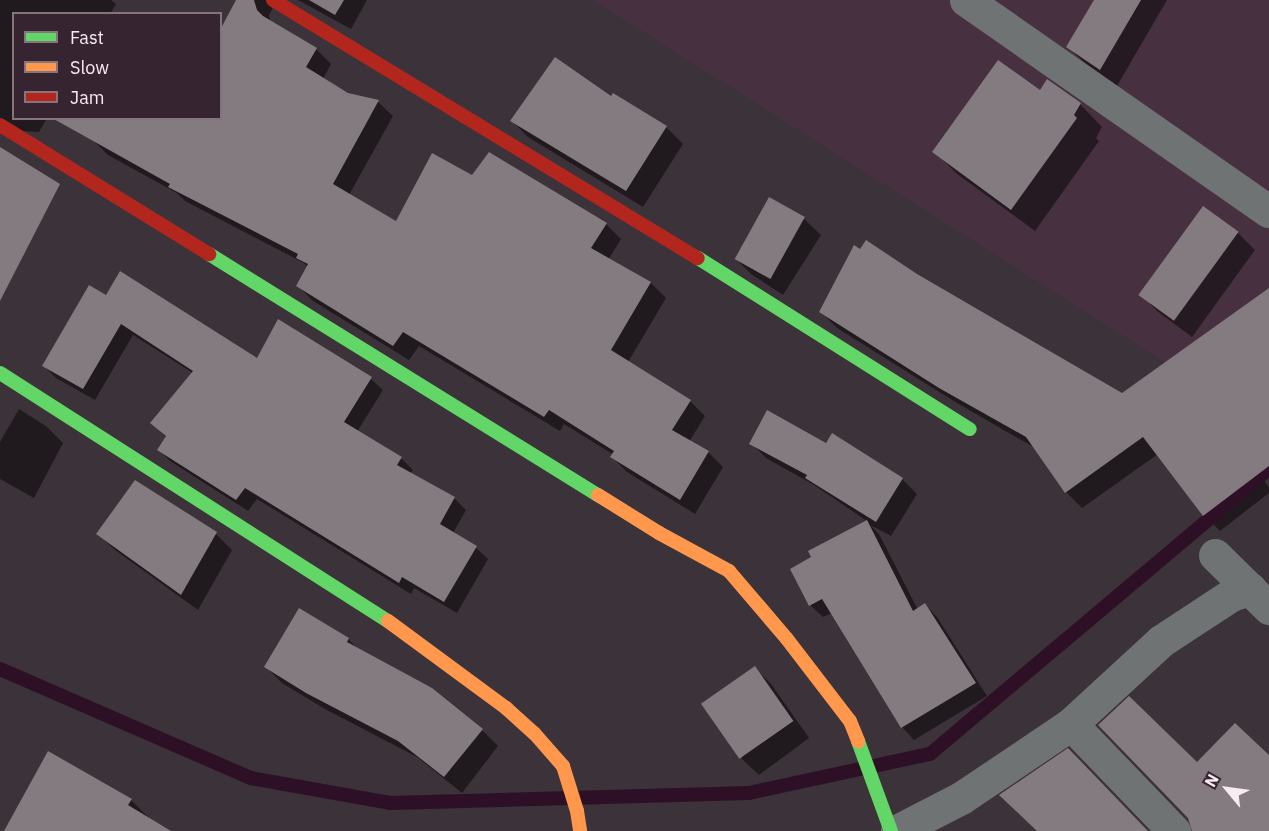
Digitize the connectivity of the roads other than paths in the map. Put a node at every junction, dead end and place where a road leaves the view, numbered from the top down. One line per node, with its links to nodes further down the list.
1 (273, 0): 6 (street)
2 (966, 0): 4 (street)
3 (0, 125): 11 (street)
4 (1269, 211)
5 (0, 373): 10 (street)
6 (970, 429)
7 (1215, 555): 8 (street)
8 (1259, 598): 9 (street)
9 (1071, 724): 12 (street); 13 (street)
10 (580, 831)
11 (891, 831)
12 (897, 831)
13 (1174, 831)

